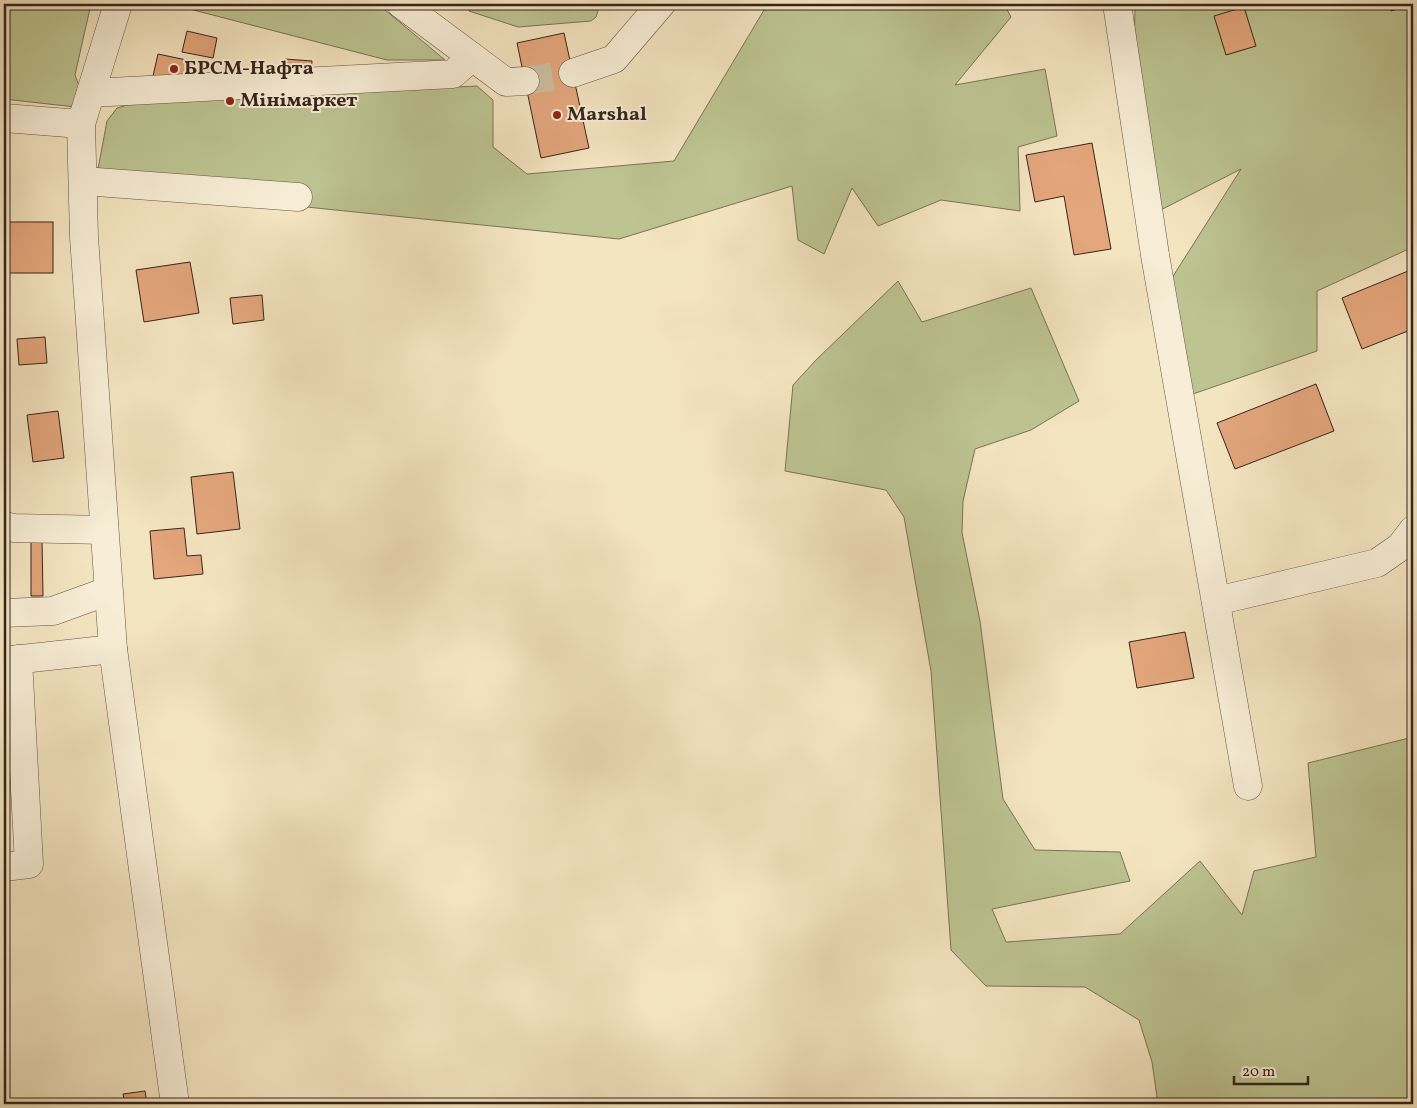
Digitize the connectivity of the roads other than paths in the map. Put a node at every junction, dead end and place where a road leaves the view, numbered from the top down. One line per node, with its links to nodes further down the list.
1 (118, 4): 8 (street)
2 (401, 4): 5 (street)
3 (661, 4): 6 (street)
4 (1117, 4): 17 (street)
5 (471, 58): 7 (street); 8 (street)
6 (573, 73)
7 (525, 81)
8 (91, 93): 10 (street)
9 (4, 118): 10 (street)
10 (82, 124): 11 (street)
11 (83, 181): 12 (street); 14 (street)
12 (298, 197)
13 (4, 526): 14 (street)
14 (104, 530): 16 (street)
15 (1413, 530): 17 (street)
16 (108, 591): 18 (street); 19 (street)
17 (1216, 601): 21 (street)
18 (4, 612)
19 (113, 649): 20 (street); 23 (street)
20 (11, 660): 22 (street)
21 (1248, 786)
22 (4, 867)
23 (175, 1104)

